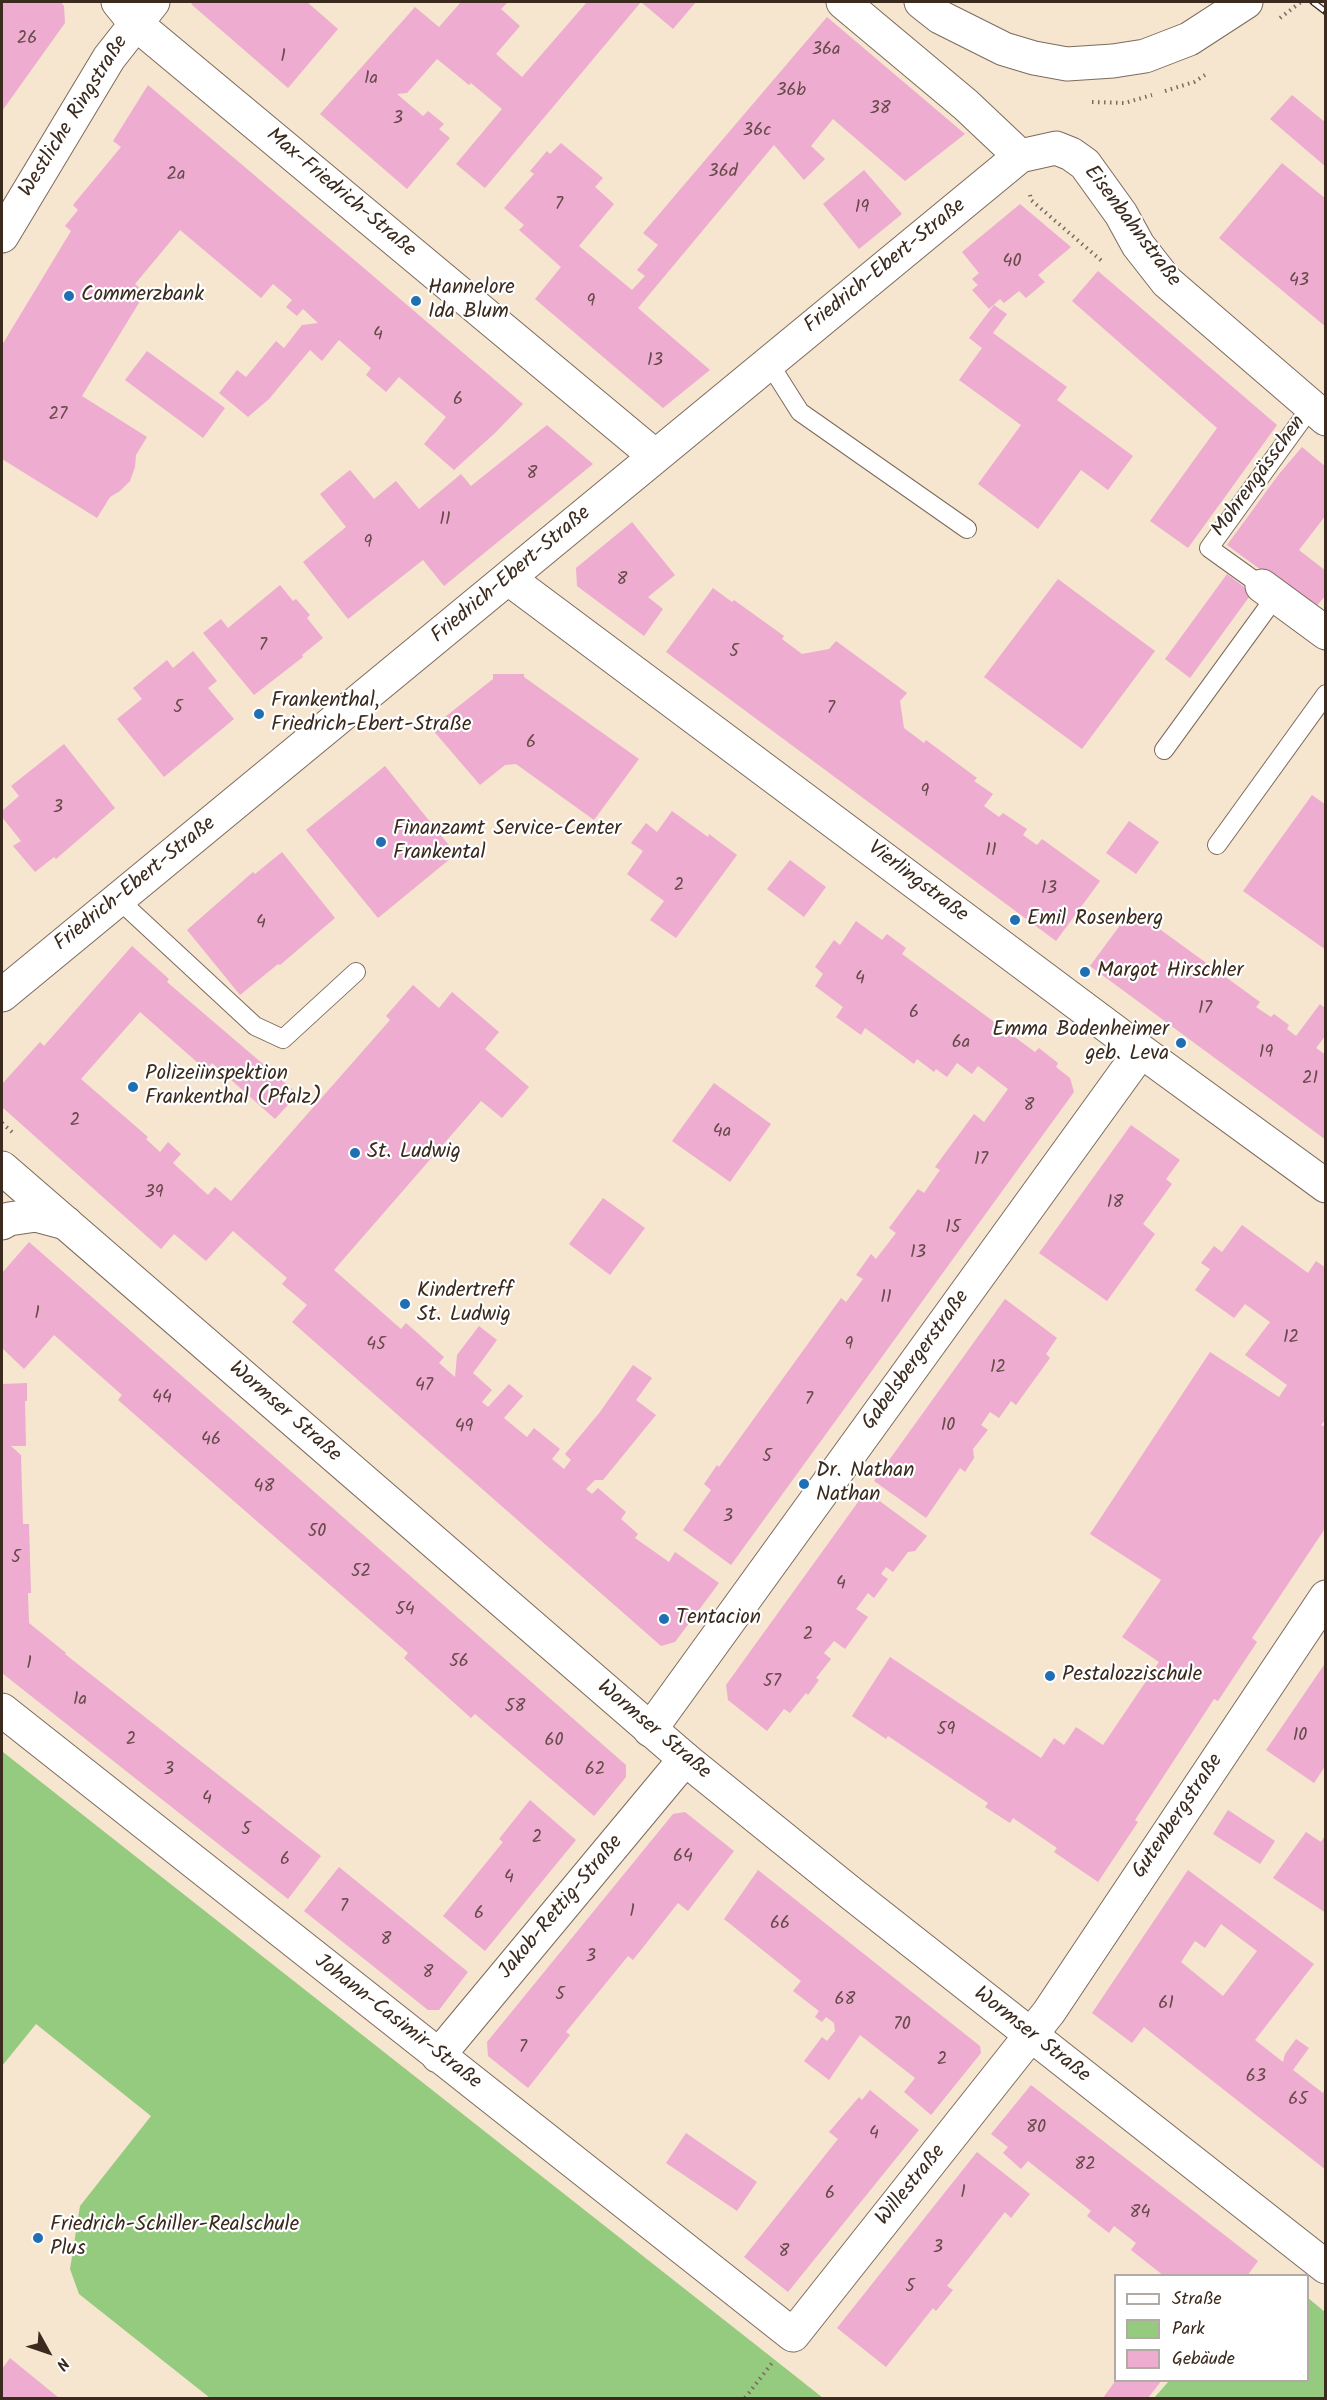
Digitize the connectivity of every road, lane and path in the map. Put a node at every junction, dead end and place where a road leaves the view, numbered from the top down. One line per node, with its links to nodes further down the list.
1 (843, 2): 5 (street)
2 (921, 2): 3 (street)
3 (1246, 2)
4 (135, 9): 6 (street, Westliche Ringstraße); 9 (street, Max-Friedrich-Straße)
5 (1020, 156): 7 (street, Friedrich-Ebert-Straße); 8 (street, Eisenbahnstraße)
6 (2, 236)
7 (769, 363): 9 (street, Friedrich-Ebert-Straße); 10 (lane)
8 (1318, 413): 12 (lane, Mohrengässchen)
9 (655, 456): 11 (street, Friedrich-Ebert-Straße)
10 (967, 529)
11 (510, 579): 17 (street, Friedrich-Ebert-Straße); 20 (street, Vierlingstraße)
12 (1269, 591): 13 (street, Mohrengässchen); 15 (lane)
13 (1326, 633)
14 (1326, 694): 16 (lane)
15 (1164, 750)
16 (1217, 845)
17 (119, 900): 18 (lane); 19 (street, Friedrich-Ebert-Straße)
18 (356, 972)
19 (2, 995)
20 (1141, 1051): 22 (street, Vierlingstraße); 27 (street, Gabelsbergerstraße)
21 (2, 1168): 24 (street, Wormser Straße)
22 (1326, 1186)
23 (2, 1223): 24 (street)
24 (66, 1223): 27 (street, Wormser Straße)
25 (1326, 1598): 29 (street, Gutenbergstraße)
26 (2, 1710): 30 (street, Johann-Casimir-Straße)
27 (650, 1730): 28 (street, Wormser Straße)
28 (685, 1759): 29 (street, Wormser Straße); 30 (street, Jakob-Rettig-Straße)
29 (1031, 2036): 31 (street, Wormser Straße); 32 (street, Willestraße)
30 (438, 2056): 32 (street, Johann-Casimir-Straße)
31 (1326, 2267)
32 (784, 2348): 33 (path)
33 (746, 2398)

